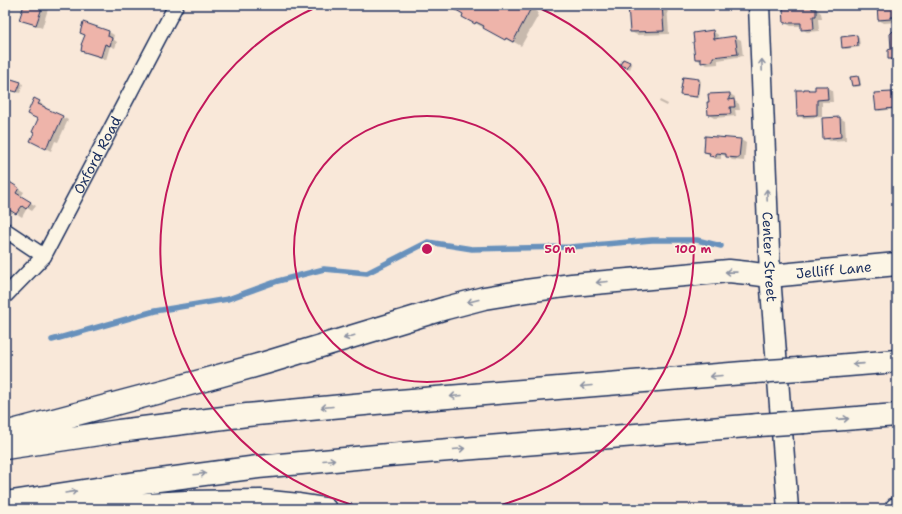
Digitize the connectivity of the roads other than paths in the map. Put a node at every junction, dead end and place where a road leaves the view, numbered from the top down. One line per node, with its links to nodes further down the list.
1 (176, 5): 4 (street, Oxford Road)
2 (759, 5): 6 (street, Center Street, one-way to 2)
3 (5, 230): 4 (street)
4 (44, 256): 7 (street, Oxford Road)
5 (897, 264): 6 (main road, Jelliff Lane)
6 (770, 276): 10 (main road, Jelliff Lane, one-way to 10); 15 (street, Center Street)
7 (5, 296)
8 (897, 361): 11 (main road, one-way to 11, bridge)
9 (897, 415): 12 (main road, one-way to 9, bridge)
10 (5, 433)
11 (5, 448)
12 (5, 503)
13 (50, 509): 14 (main road)
14 (325, 509)
15 (788, 509)

